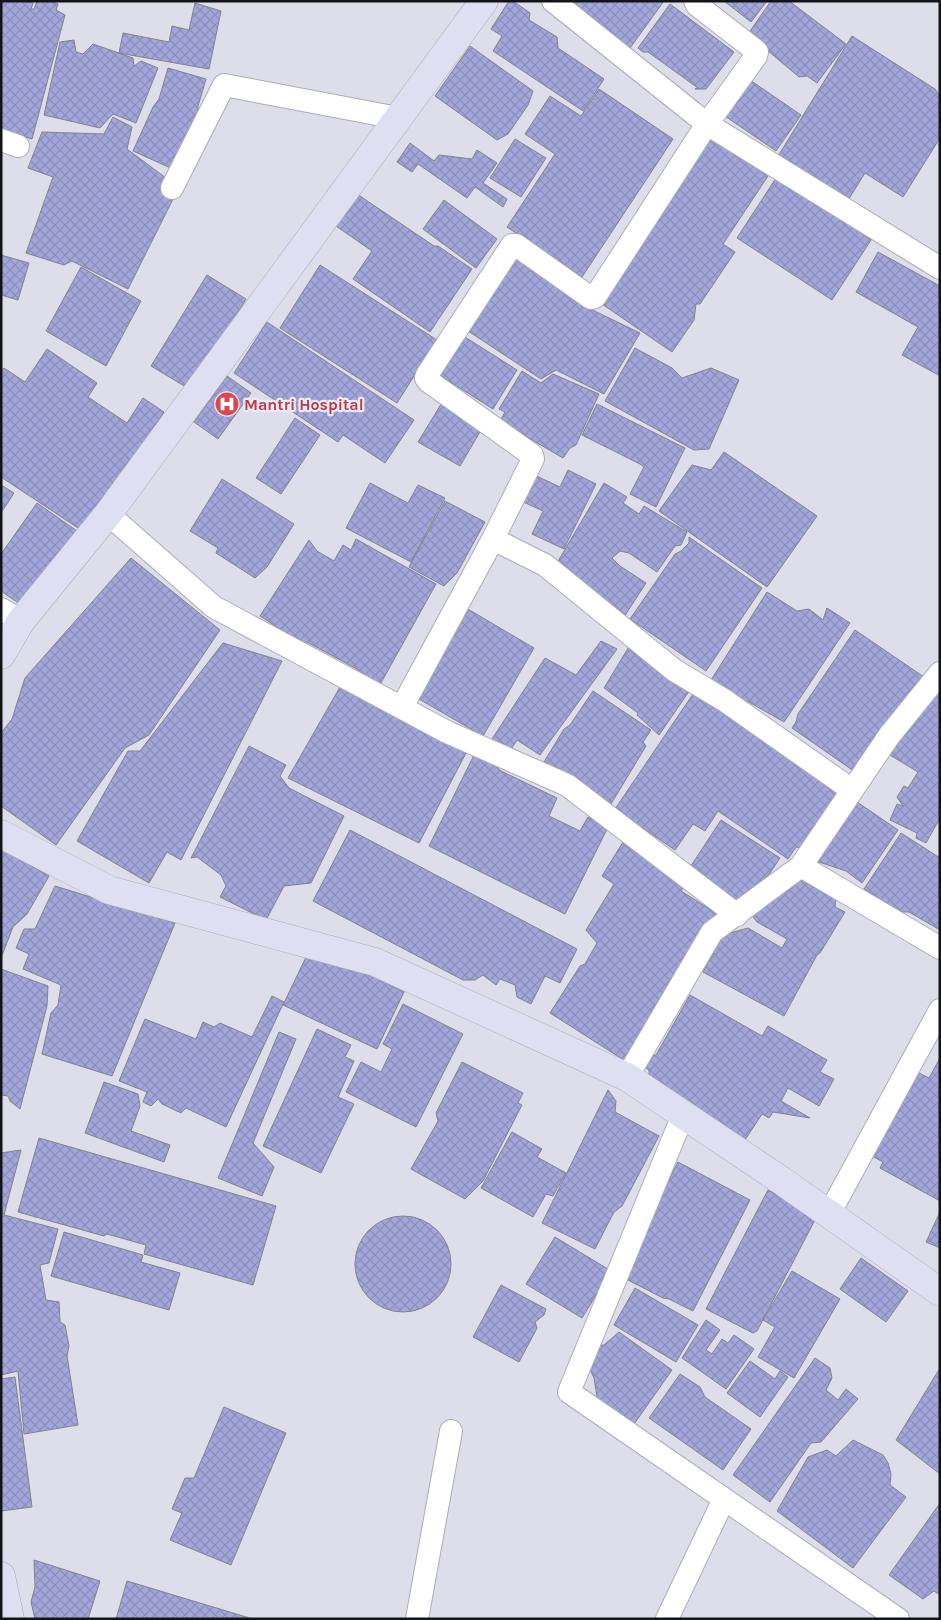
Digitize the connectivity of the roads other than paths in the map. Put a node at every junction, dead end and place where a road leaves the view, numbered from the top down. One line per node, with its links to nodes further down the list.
1 (484, 1): 4 (street)
2 (553, 1): 5 (street)
3 (695, 1): 5 (street)
4 (398, 118): 6 (street); 8 (street)
5 (707, 124): 7 (street); 9 (street)
6 (172, 188)
7 (940, 268)
8 (108, 514): 10 (street); 13 (street)
9 (492, 539): 13 (street); 14 (street)
10 (11, 615): 11 (street)
11 (1, 655)
12 (940, 672): 14 (street)
13 (402, 708): 17 (street)
14 (852, 790): 16 (street)
15 (1, 834): 20 (street)
16 (800, 866): 17 (street); 18 (street)
17 (737, 915): 20 (street)
18 (940, 948)
19 (940, 1010): 22 (street)
20 (626, 1077): 21 (street)
21 (683, 1115): 22 (street); 25 (street)
22 (829, 1214): 23 (street)
23 (940, 1292)
24 (451, 1430): 28 (street)
25 (724, 1499): 29 (street); 30 (street)
26 (1, 1576): 27 (street)
27 (6, 1615)
28 (417, 1619)
29 (667, 1619)
30 (898, 1619)

